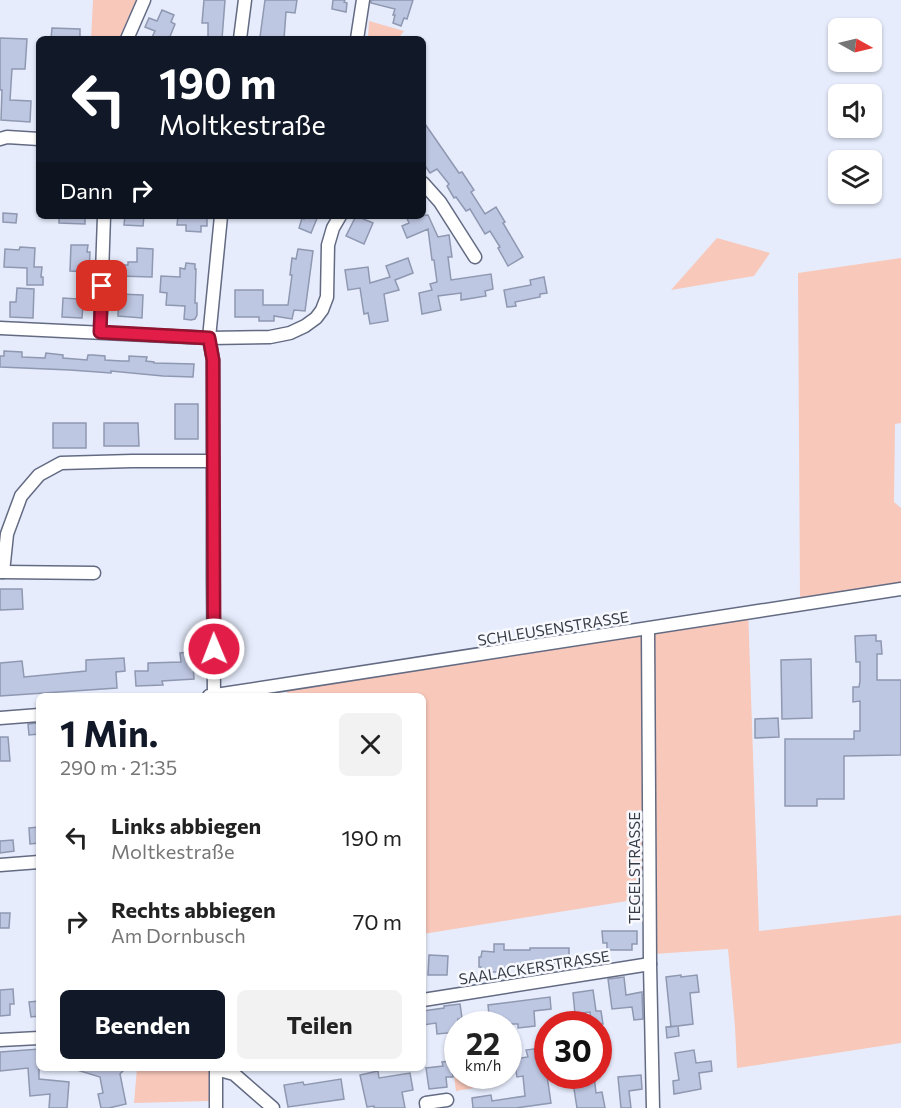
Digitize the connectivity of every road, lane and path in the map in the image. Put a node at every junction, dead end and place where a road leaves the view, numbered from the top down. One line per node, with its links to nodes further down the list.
1 (144, 0): 4 (street)
2 (245, 0): 5 (street)
3 (363, 0): 6 (street)
4 (128, 36)
5 (240, 36)
6 (357, 36)
7 (0, 139): 8 (street)
8 (36, 139)
9 (426, 186): 13 (street)
10 (104, 219): 15 (street)
11 (221, 219): 16 (street)
12 (338, 219): 16 (street)
13 (475, 257)
14 (0, 328): 15 (street)
15 (100, 332): 16 (street)
16 (209, 338): 17 (street)
17 (213, 461): 18 (street); 22 (street)
18 (1, 572): 19 (street)
19 (94, 573)
20 (901, 589): 21 (street, SCHLEUSENSTRASSE)
21 (648, 629): 23 (street, SCHLEUSENSTRASSE); 28 (street, TEGELSTRASSE)
22 (214, 693)
23 (233, 693)
24 (36, 715): 25 (street)
25 (0, 718)
26 (36, 862): 27 (street)
27 (0, 865)
28 (650, 964): 29 (street, SAALACKERSTRASSE); 38 (street, TEGELSTRASSE)
29 (426, 1000)
30 (36, 1038): 31 (street)
31 (0, 1041)
32 (216, 1071): 35 (street)
33 (225, 1071): 36 (street)
34 (447, 1102): 37 (street)
35 (216, 1108)
36 (273, 1108)
37 (427, 1108)
38 (653, 1108)

